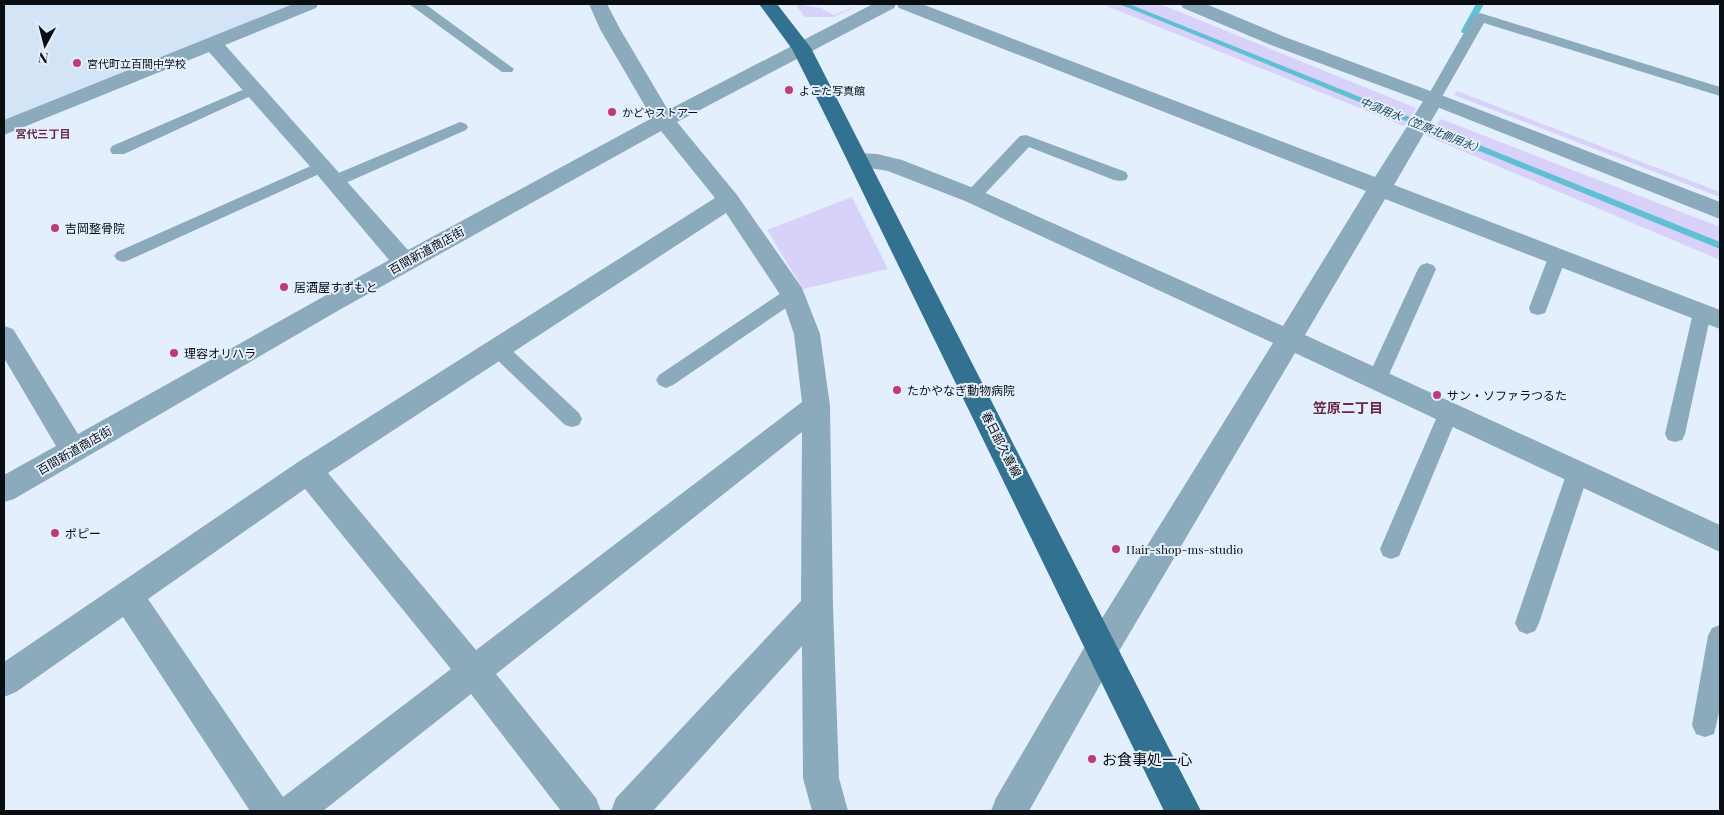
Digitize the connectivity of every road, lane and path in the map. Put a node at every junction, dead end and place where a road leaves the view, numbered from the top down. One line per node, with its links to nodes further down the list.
1 (309, 4): 8 (street)
2 (416, 4): 10 (lane)
3 (598, 4): 14 (street)
4 (768, 4): 9 (main road, 春日部久喜線)
5 (888, 4): 9 (street, 百間新道商店街)
6 (906, 4): 21 (street)
7 (1190, 4): 13 (street)
8 (212, 44): 11 (street); 16 (street)
9 (801, 48): 14 (street, 百間新道商店街); 18 (main road, 春日部久喜線)
10 (507, 69)
11 (254, 89): 17 (lane); 19 (street)
12 (1720, 92): 13 (lane)
13 (1425, 114): 21 (street); 24 (street)
14 (664, 120): 23 (street); 27 (street, 百間新道商店街)
15 (460, 127): 19 (lane)
16 (4, 128)
17 (118, 150)
18 (859, 160): 22 (street); 51 (main road, 春日部久喜線)
19 (328, 173): 25 (lane); 27 (street)
20 (1120, 176): 22 (lane)
21 (1380, 188): 26 (street); 33 (street)
22 (973, 196): 33 (street)
23 (729, 200): 29 (street); 34 (street)
24 (1720, 211)
25 (123, 256)
26 (1558, 258): 30 (lane); 31 (street)
27 (404, 262): 41 (street, 百間新道商店街)
28 (1427, 269): 35 (lane)
29 (793, 294): 36 (lane); 37 (street)
30 (1538, 308)
31 (1711, 317): 40 (lane)
32 (4, 336): 41 (street)
33 (1290, 340): 35 (street); 51 (street)
34 (497, 348): 39 (lane); 42 (street)
35 (1377, 379): 38 (street)
36 (666, 380)
37 (816, 406): 48 (street); 52 (street)
38 (1449, 412): 43 (street); 46 (lane)
39 (572, 419)
40 (1675, 434)
41 (73, 450): 44 (street, 百間新道商店街)
42 (308, 471): 47 (street); 52 (street)
43 (1578, 472): 45 (street); 49 (lane)
44 (4, 490)
45 (1720, 539)
46 (1391, 549)
47 (127, 595): 53 (street); 55 (street)
48 (817, 606): 58 (street); 59 (street)
49 (1526, 623)
50 (1720, 636): 54 (lane)
51 (1103, 647): 60 (street); 61 (main road, 春日部久喜線)
52 (473, 670): 56 (street); 57 (street)
53 (4, 681)
54 (1705, 725)
55 (271, 811)
56 (294, 811)
57 (583, 811)
58 (629, 811)
59 (830, 811)
60 (1009, 811)
61 (1183, 811)

